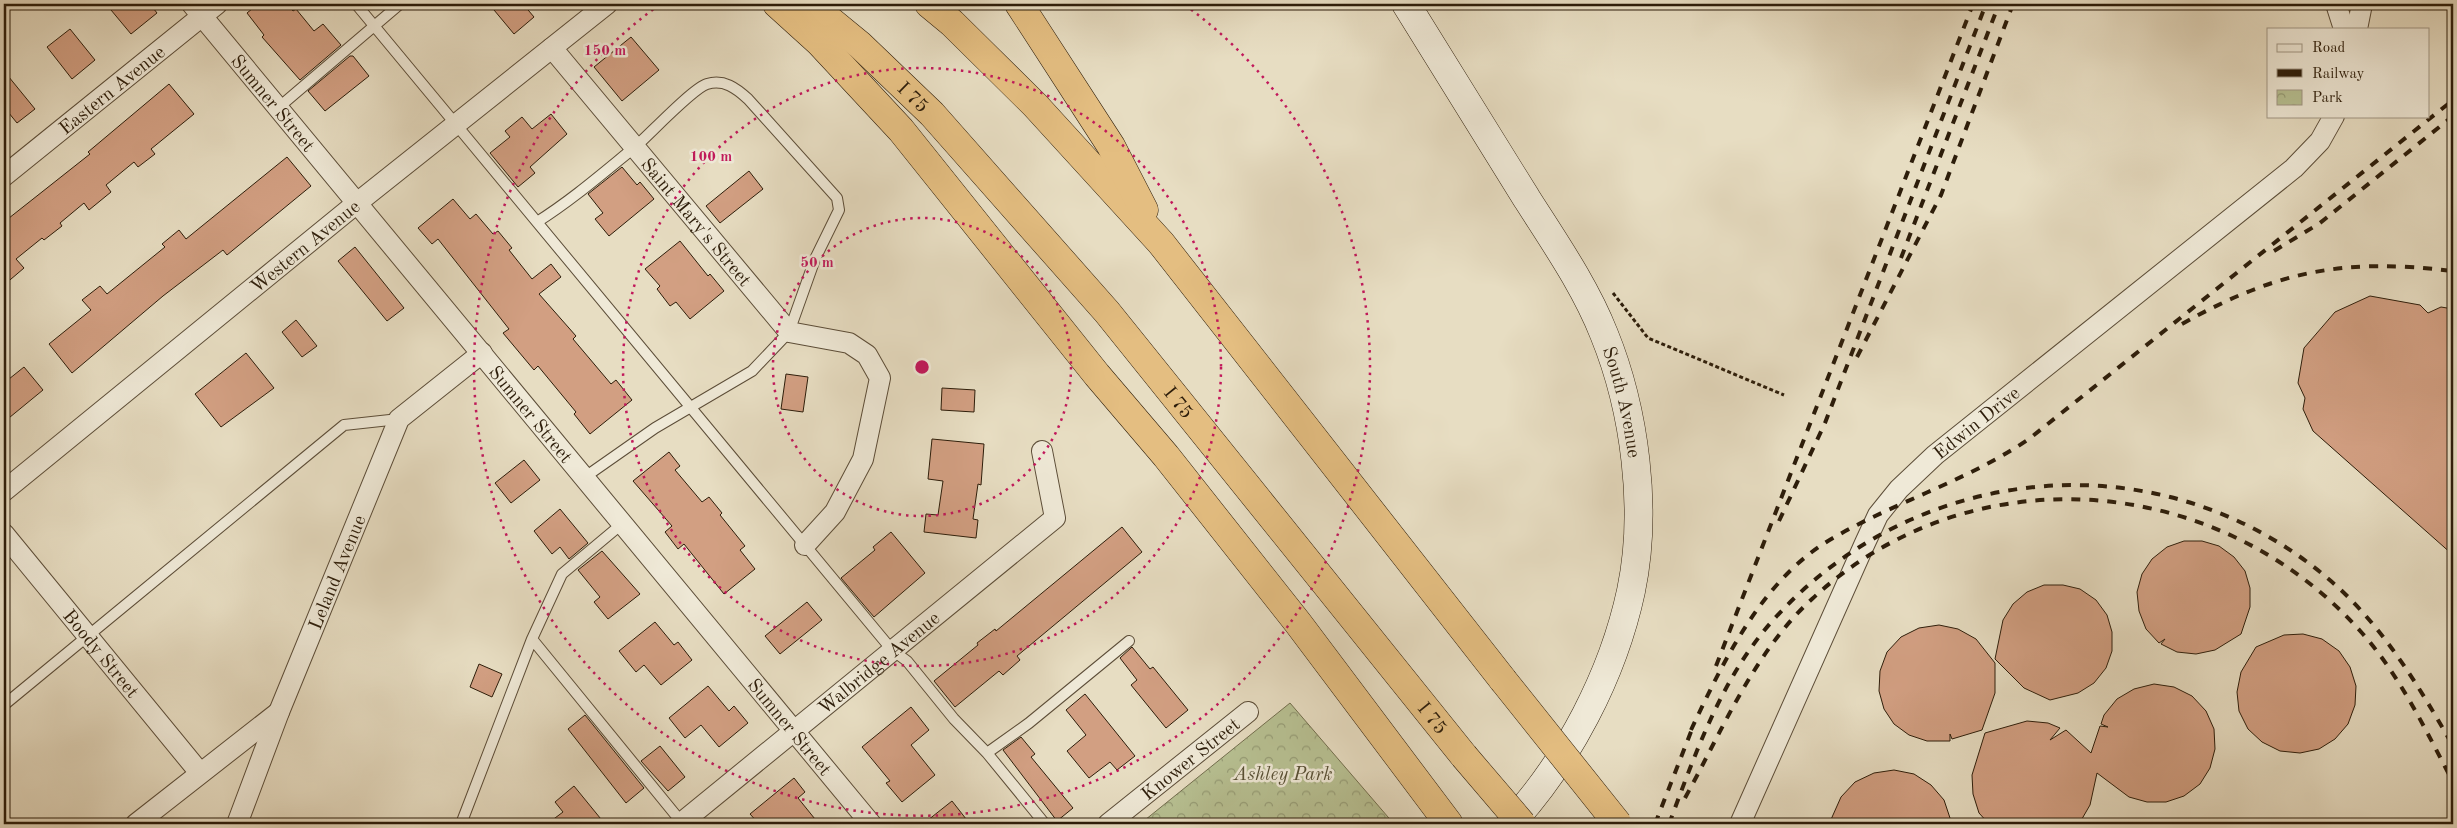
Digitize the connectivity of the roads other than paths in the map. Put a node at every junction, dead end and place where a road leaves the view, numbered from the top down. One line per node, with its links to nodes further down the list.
1 (356, 4): 12 (lane)
2 (400, 4): 12 (lane)
3 (607, 4): 15 (street, Western Avenue)
4 (777, 4): 51 (highway)
5 (810, 4): 53 (highway, I 75 / I 75, bridge)
6 (928, 4): 23 (highway)
7 (1019, 4): 23 (highway)
8 (1406, 4): 52 (street, South Avenue)
9 (2336, 4): 13 (street)
10 (2362, 4): 14 (street)
11 (204, 8): 16 (street, Sumner Street); 20 (street, Eastern Avenue)
12 (374, 26): 16 (lane); 18 (lane)
13 (2344, 28)
14 (2357, 28)
15 (552, 48): 18 (street, Western Avenue); 19 (street, Saint Mary's Street)
16 (278, 108): 21 (street, Sumner Street)
17 (2333, 118): 55 (street, Edwin Drive)
18 (456, 124): 21 (street, Western Avenue); 22 (lane)
19 (634, 147): 22 (lane); 24 (street, Saint Mary's Street); 24 (lane)
20 (4, 176)
21 (357, 203): 25 (street, Sumner Street); 30 (street, Western Avenue)
22 (537, 222): 26 (lane)
23 (1161, 243): 54 (highway, bridge)
24 (789, 332): 26 (lane); 33 (street)
25 (482, 353): 27 (street, Leland Avenue); 29 (street, Sumner Street)
26 (691, 407): 29 (lane); 33 (lane)
27 (399, 419): 34 (lane); 39 (street, Leland Avenue)
28 (1042, 451): 37 (street, Walbridge Avenue)
29 (584, 477): 31 (street, Sumner Street)
30 (4, 490)
31 (623, 524): 35 (lane); 41 (street, Sumner Street)
32 (4, 534): 34 (street, Boody Street)
33 (805, 544): 37 (lane)
34 (87, 635): 38 (lane); 43 (street, Boody Street)
35 (532, 639): 46 (lane); 47 (lane)
36 (1128, 641): 42 (lane)
37 (892, 650): 41 (street, Walbridge Avenue); 42 (lane)
38 (4, 705)
39 (279, 712): 43 (street); 45 (street, Leland Avenue)
40 (1248, 712): 50 (street, Knower Street)
41 (795, 731): 47 (street, Walbridge Avenue); 48 (street, Sumner Street)
42 (987, 754): 49 (lane)
43 (200, 772): 44 (street)
44 (136, 824)
45 (238, 824)
46 (461, 824)
47 (682, 824)
48 (871, 824)
49 (1045, 824)
50 (1108, 824)
51 (1449, 824)
52 (1510, 824)
53 (1522, 824)
54 (1618, 824)
55 (1740, 824)

